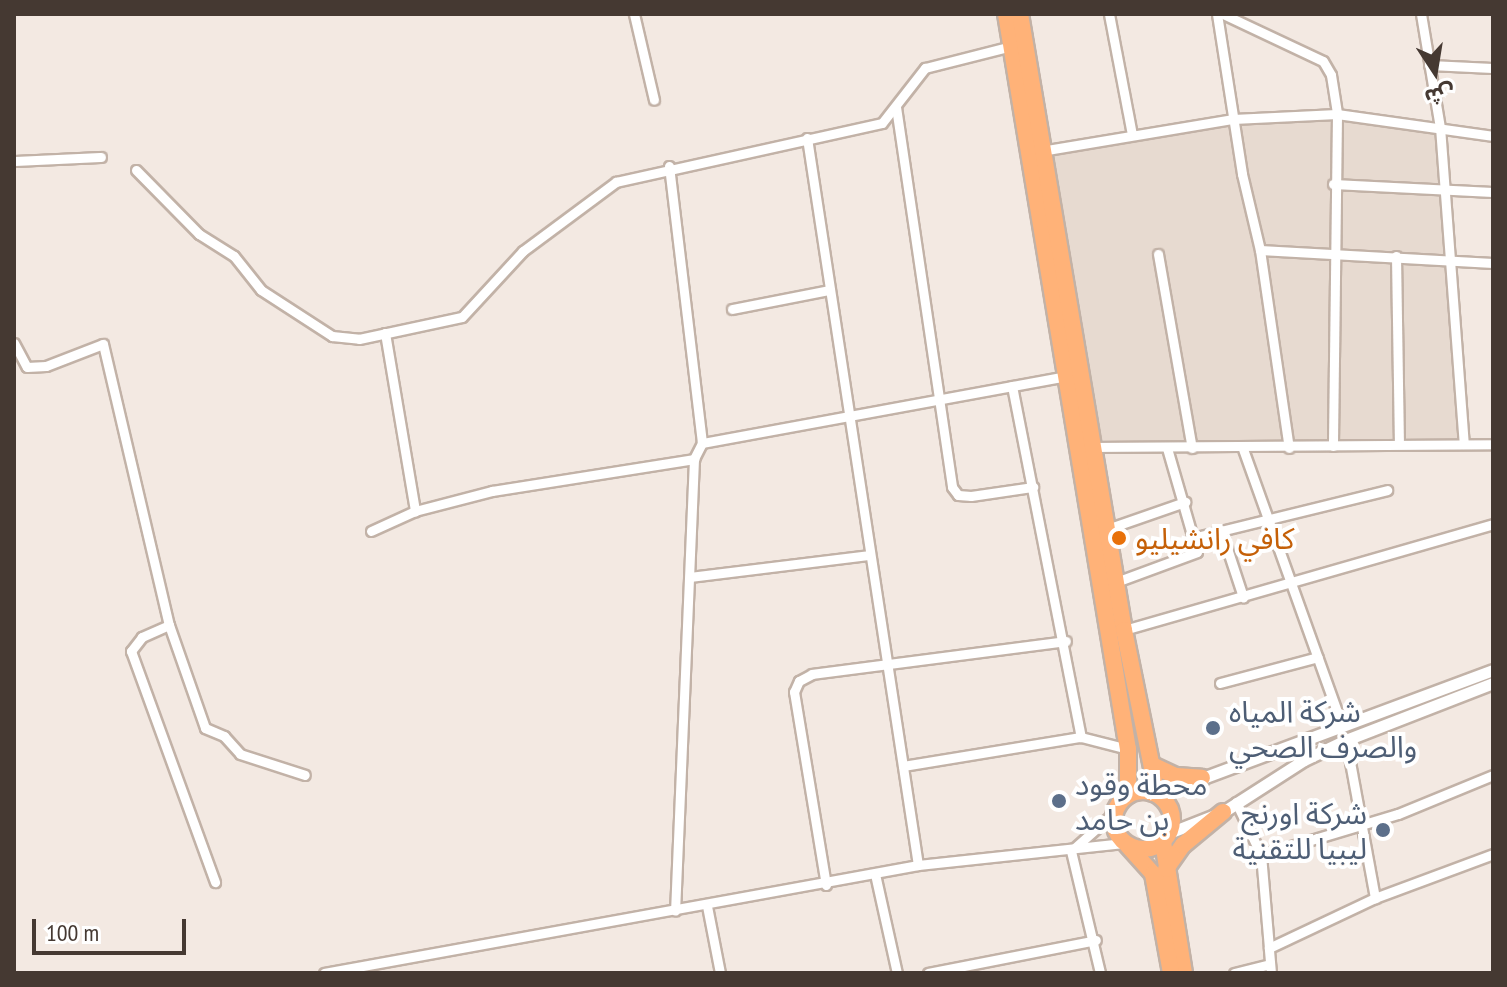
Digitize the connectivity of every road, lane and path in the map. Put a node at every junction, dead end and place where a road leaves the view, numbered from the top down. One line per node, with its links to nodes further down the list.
1 (634, 14): 10 (street)
2 (1006, 14): 7 (highway)
3 (1020, 14): 18 (highway)
4 (1109, 14): 15 (street)
5 (1220, 14): 12 (street); 13 (street)
6 (1421, 14): 8 (street)
7 (1011, 46): 11 (street); 36 (highway)
8 (1429, 65): 9 (street); 14 (street)
9 (1493, 68)
10 (654, 100)
11 (896, 107): 17 (street); 38 (street)
12 (1337, 114): 13 (street); 14 (street); 23 (street)
13 (1233, 119): 15 (street); 26 (street)
14 (1440, 127): 16 (street); 24 (street)
15 (1132, 135): 18 (street)
16 (1493, 136)
17 (807, 138): 21 (street); 32 (street)
18 (1041, 151): 36 (highway)
19 (101, 157): 20 (street)
20 (14, 161)
21 (669, 166): 34 (street); 40 (street)
22 (136, 170): 34 (street)
23 (1333, 184): 24 (street); 27 (street)
24 (1444, 190): 25 (street); 30 (street)
25 (1493, 192)
26 (1260, 250): 27 (street); 48 (street)
27 (1333, 252): 29 (street); 44 (street)
28 (1158, 254): 47 (street)
29 (1396, 256): 30 (street); 41 (street)
30 (1451, 260): 31 (street); 42 (street)
31 (1493, 263)
32 (829, 290): 33 (street); 39 (street)
33 (732, 309)
34 (385, 333): 54 (street)
35 (14, 343): 66 (street)
36 (1073, 375): 37 (street); 45 (highway); 77 (highway)
37 (1012, 386): 38 (street); 51 (street)
38 (938, 400): 39 (street); 51 (street)
39 (848, 415): 40 (street); 61 (street)
40 (702, 443): 50 (street)
41 (1399, 444): 42 (street); 44 (street)
42 (1464, 444): 43 (street)
43 (1493, 444)
44 (1333, 446): 48 (street)
45 (1094, 447): 46 (street); 57 (highway)
46 (1167, 448): 47 (street); 53 (street)
47 (1192, 448): 49 (street)
48 (1289, 448): 49 (street)
49 (1243, 449): 55 (street)
50 (694, 459): 54 (street); 62 (street)
51 (1033, 487): 68 (street)
52 (1387, 490): 55 (street)
53 (1185, 502): 57 (street); 60 (street)
54 (415, 511): 59 (street)
55 (1268, 517): 58 (street); 64 (street)
56 (1493, 524): 64 (street)
57 (1107, 529): 63 (highway)
58 (1221, 530): 60 (street); 65 (street)
59 (371, 531)
60 (1196, 537): 63 (street)
61 (870, 555): 62 (street); 70 (street)
62 (690, 577): 100 (street)
63 (1116, 582): 67 (highway)
64 (1292, 582): 65 (street); 69 (street)
65 (1243, 597): 67 (street)
66 (169, 625): 80 (street); 96 (street)
67 (1124, 630): 78 (highway)
68 (1066, 641): 70 (street); 75 (street)
69 (1318, 657): 72 (street); 74 (street)
70 (887, 664): 79 (street); 97 (street)
71 (1493, 670): 74 (street)
72 (1220, 683)
73 (1493, 683): 76 (street)
74 (1342, 726): 82 (street)
75 (1081, 737): 77 (street); 79 (street)
76 (1346, 740): 85 (street); 87 (street)
77 (1128, 749): 84 (highway)
78 (1152, 765): 82 (highway); 83 (highway)
79 (903, 766): 93 (street)
80 (305, 775)
81 (1493, 775): 87 (street)
82 (1202, 778): 83 (street)
83 (1155, 794): 84 (highway); 88 (highway)
84 (1128, 795): 86 (highway)
85 (1230, 807): 88 (street); 92 (street); 94 (highway)
86 (1115, 812): 89 (highway); 90 (street)
87 (1358, 823): 92 (street); 98 (street)
88 (1166, 837): 89 (highway); 94 (highway)
89 (1126, 844): 90 (street); 109 (highway)
90 (1071, 851): 93 (street); 101 (street)
91 (1493, 854): 98 (street)
92 (1261, 855): 102 (street)
93 (918, 865): 95 (street)
94 (1166, 869): 110 (highway)
95 (875, 874): 97 (street); 106 (street)
96 (215, 882)
97 (826, 885): 99 (street)
98 (1375, 898): 102 (street)
99 (707, 906): 100 (street); 105 (street)
100 (675, 911): 104 (street)
101 (1096, 940): 107 (street); 108 (street)
102 (1269, 948): 103 (street)
103 (1270, 969): 111 (street)
104 (324, 973)
105 (720, 973)
106 (897, 973)
107 (928, 973)
108 (1100, 973)
109 (1171, 973)
110 (1184, 973)
111 (1234, 973)

